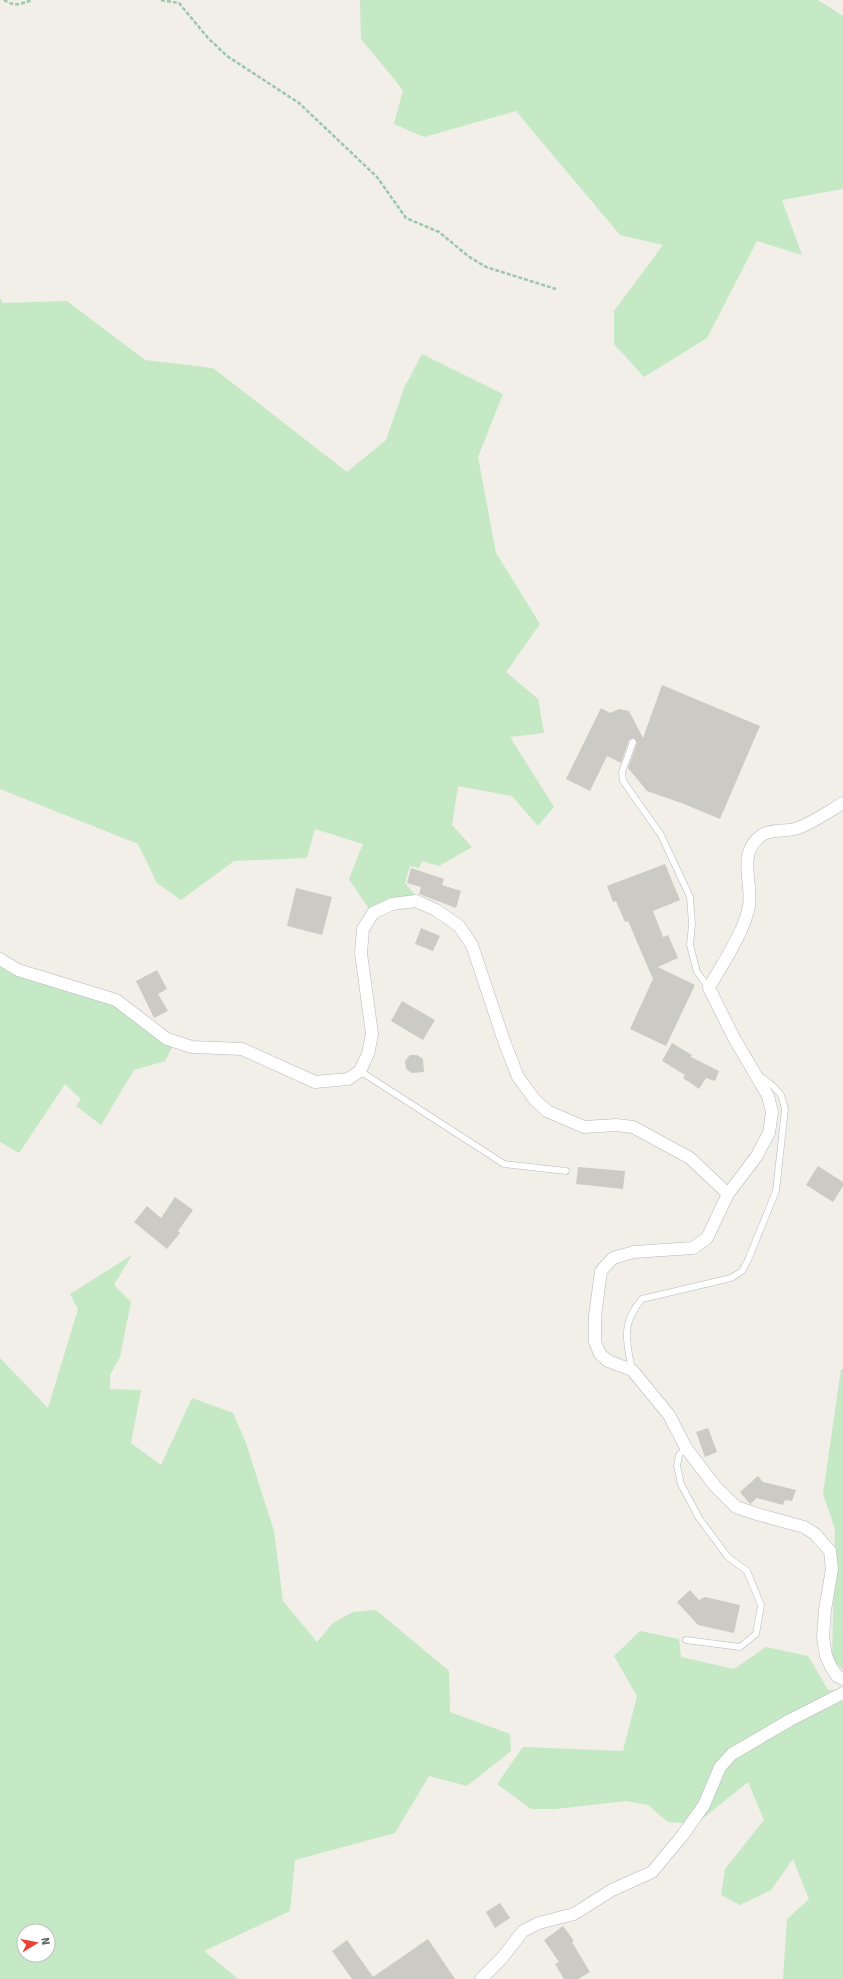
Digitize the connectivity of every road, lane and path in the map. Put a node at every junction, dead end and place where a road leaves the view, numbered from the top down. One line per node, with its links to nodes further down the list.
1 (4, 0): 2 (path)
2 (32, 0)
3 (161, 0): 4 (path)
4 (556, 289)
5 (633, 742): 8 (lane)
6 (843, 803): 8 (street)
7 (0, 959): 9 (street)
8 (709, 988): 10 (street)
9 (360, 1071): 11 (lane); 12 (street)
10 (756, 1072): 12 (street); 13 (lane)
11 (566, 1171)
12 (728, 1194): 13 (street)
13 (632, 1370): 14 (street)
14 (686, 1448): 15 (lane); 16 (street)
15 (686, 1640)
16 (840, 1678)
17 (843, 1693): 18 (street)
18 (481, 1979)

